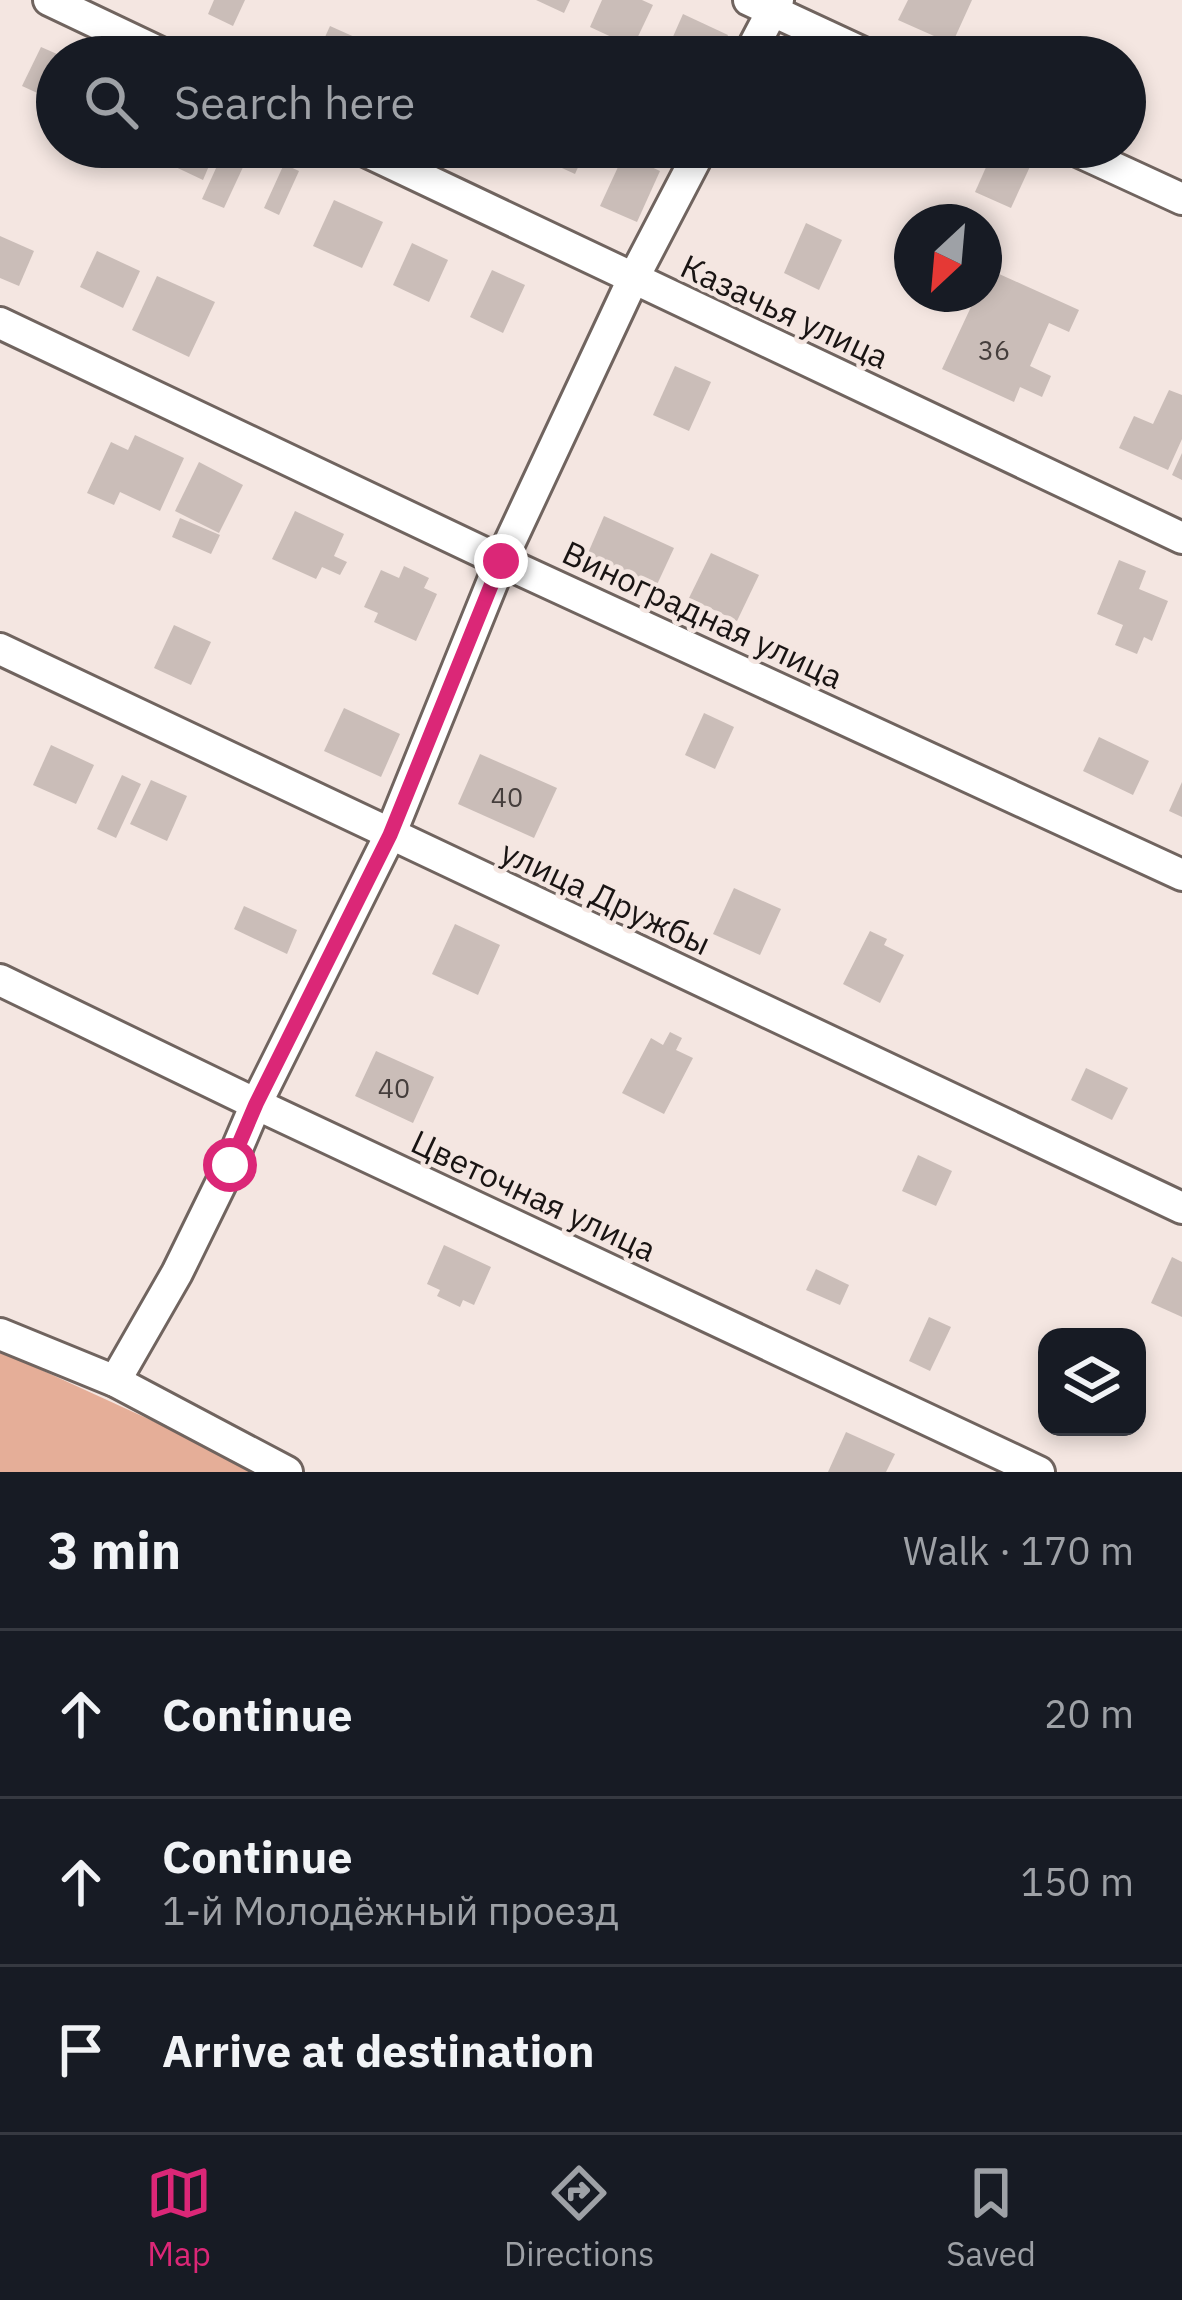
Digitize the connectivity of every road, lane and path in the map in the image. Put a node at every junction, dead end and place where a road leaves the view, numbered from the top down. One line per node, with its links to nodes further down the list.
1 (50, 0): 3 (street)
2 (766, 4): 4 (street); 5 (street)
3 (125, 36)
4 (755, 36)
5 (830, 36)
6 (401, 168): 10 (street, Казачья улица)
7 (691, 168): 10 (street)
8 (1115, 168): 9 (street)
9 (1182, 199)
10 (633, 279): 12 (street, Казачья улица); 13 (street)
11 (0, 323): 13 (street, Виноградная улица)
12 (1182, 538)
13 (501, 561): 15 (street); 16 (street, Виноградная улица)
14 (0, 649): 15 (street, улица Дружбы)
15 (390, 835): 18 (street); 19 (street, улица Дружбы)
16 (1182, 875)
17 (0, 980): 18 (street, Цветочная улица)
18 (256, 1104): 21 (street); 23 (street, Цветочная улица)
19 (1182, 1208)
20 (0, 1334): 21 (street)
21 (116, 1381): 22 (street)
22 (287, 1472)
23 (1039, 1472)

